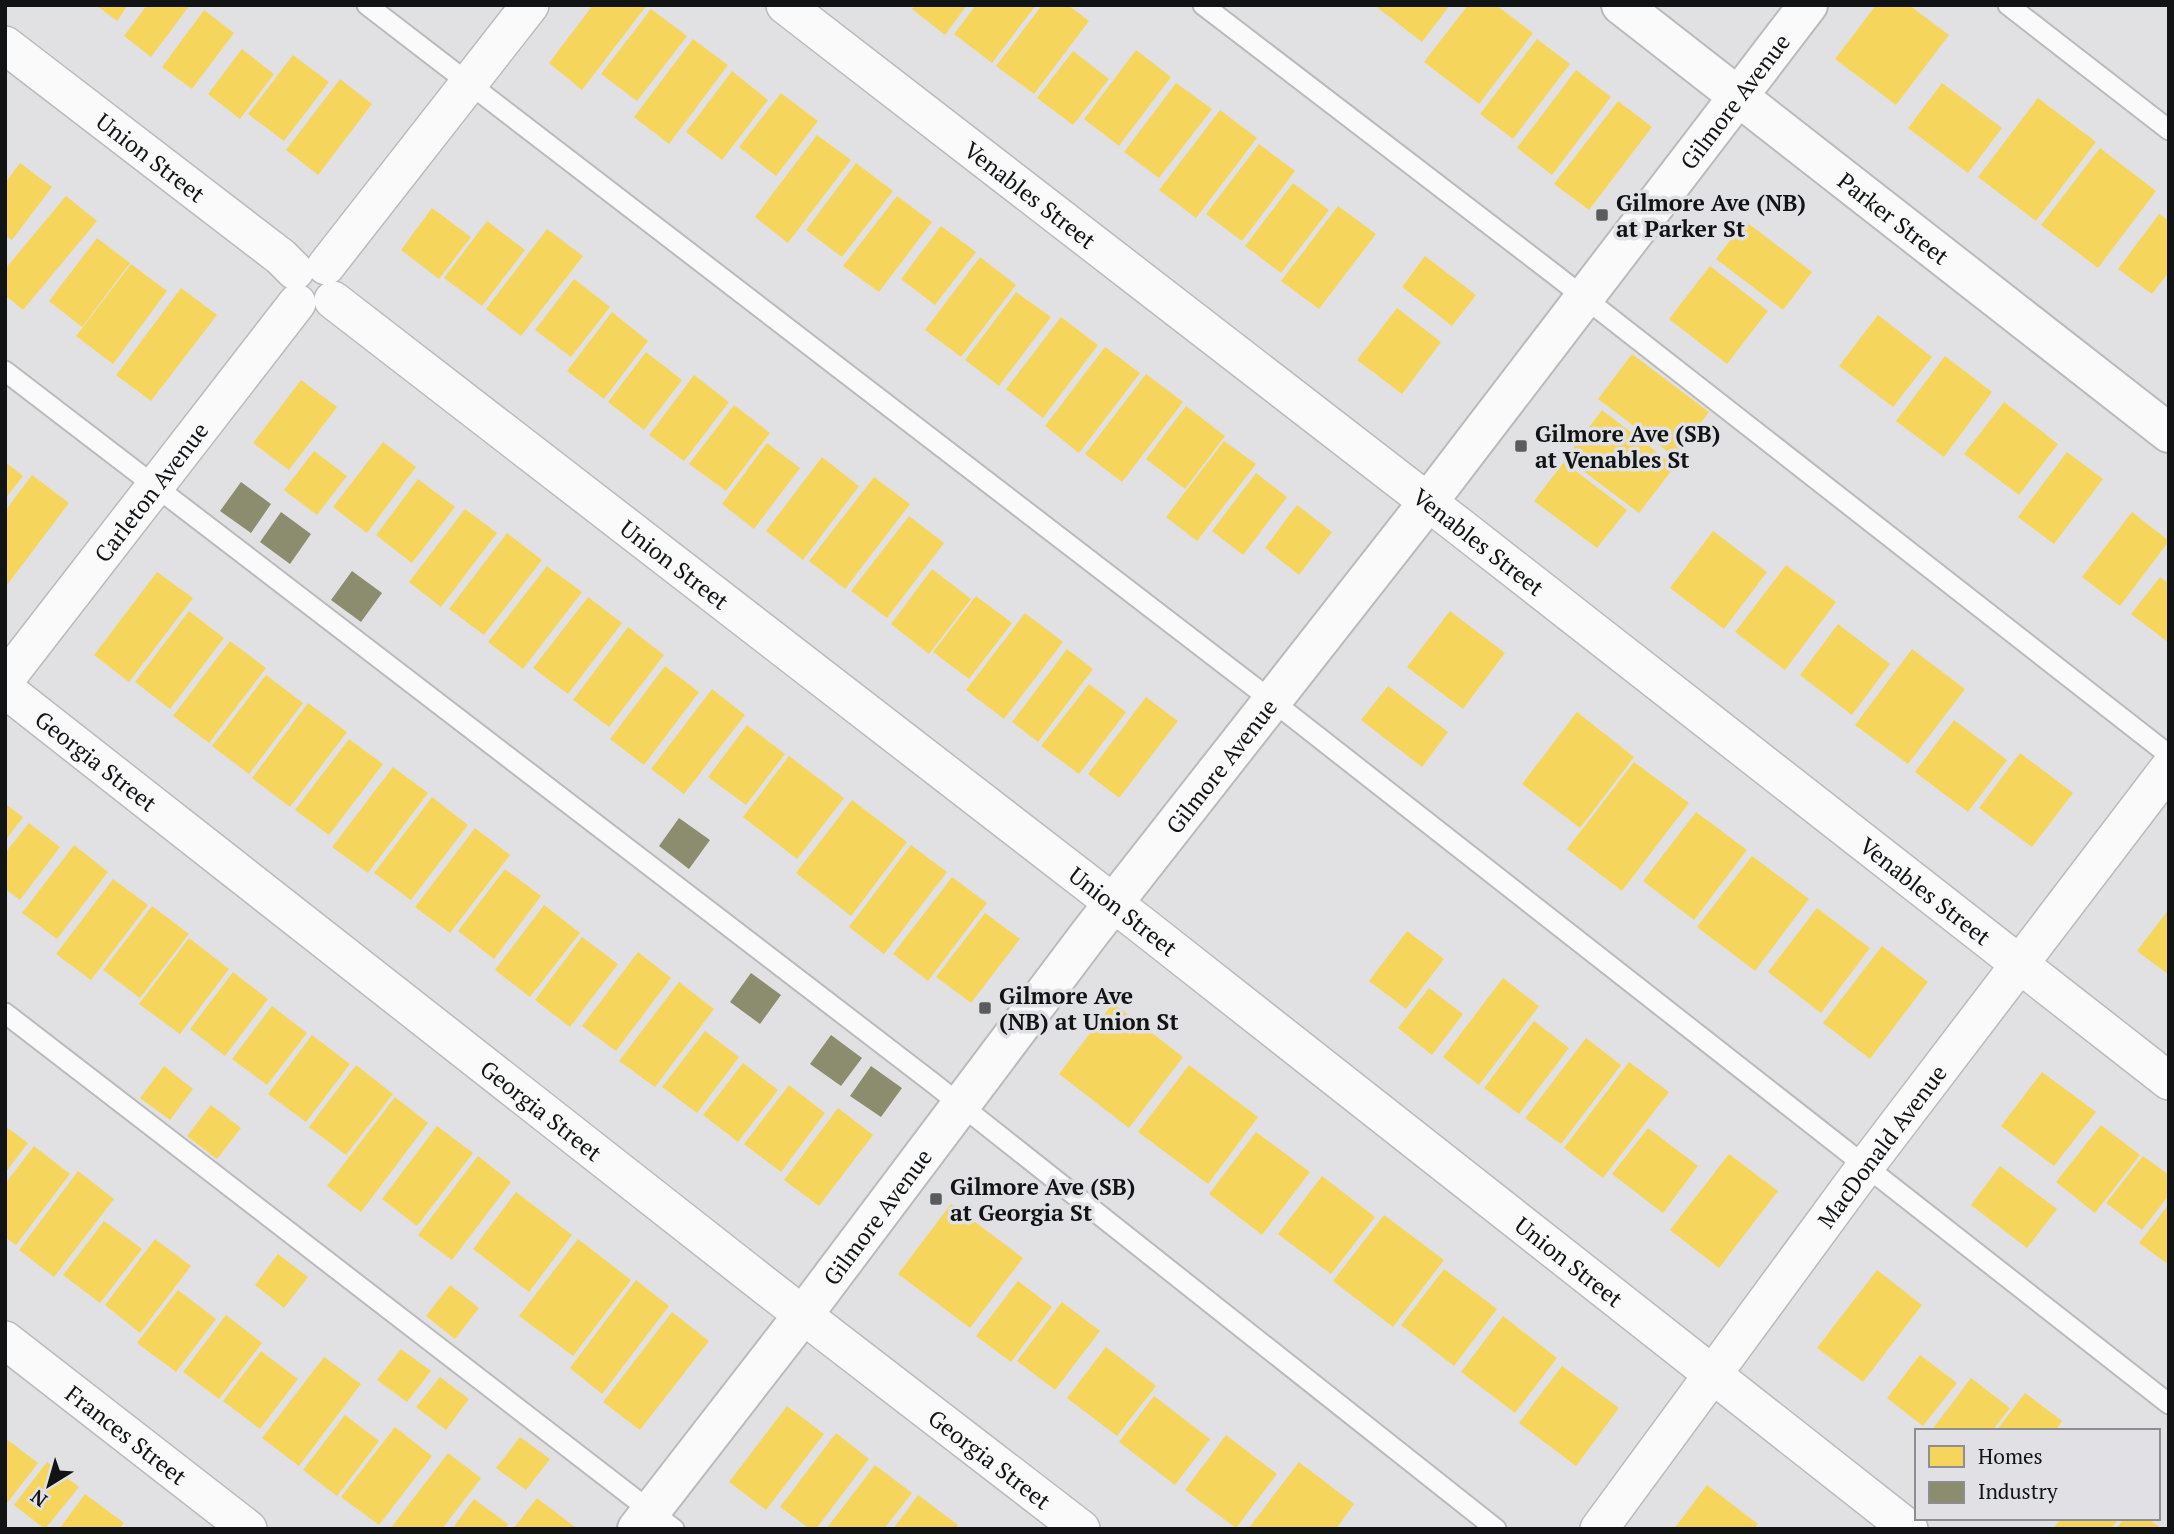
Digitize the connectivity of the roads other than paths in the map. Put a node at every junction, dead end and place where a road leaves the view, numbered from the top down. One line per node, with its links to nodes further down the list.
1 (367, 5): 9 (lane)
2 (530, 5): 9 (street, Carleton Avenue)
3 (785, 5): 17 (street, Venables Street)
4 (1203, 5): 13 (lane)
5 (1620, 5): 10 (street, Parker Street)
6 (1808, 5): 10 (street, Gilmore Avenue)
7 (2008, 5): 11 (lane)
8 (5, 45): 12 (street, Union Street)
9 (468, 84): 12 (street, Carleton Avenue); 20 (lane)
10 (1738, 97): 13 (street, Gilmore Avenue); 15 (street, Parker Street)
11 (2169, 130)
12 (313, 285): 16 (street, Carleton Avenue); 23 (street, Union Street)
13 (1584, 297): 17 (street, Gilmore Avenue); 21 (lane)
14 (5, 371): 16 (lane)
15 (2169, 433)
16 (154, 486): 18 (street, Carleton Avenue); 27 (lane)
17 (1428, 502): 20 (street, Gilmore Avenue); 24 (street, Venables Street)
18 (5, 680)
19 (5, 690): 29 (street, Georgia Street)
20 (1271, 700): 23 (street, Gilmore Avenue); 28 (lane)
21 (2169, 755)
22 (2169, 768): 24 (street, MacDonald Avenue)
23 (1113, 903): 27 (street, Gilmore Avenue); 31 (street, Union Street)
24 (2020, 964): 26 (street, Venables Street); 28 (street, MacDonald Avenue)
25 (5, 1013): 33 (lane)
26 (2169, 1081)
27 (961, 1104): 29 (street, Gilmore Avenue); 36 (lane)
28 (1865, 1167): 31 (street, MacDonald Avenue); 32 (lane)
29 (803, 1315): 33 (street, Gilmore Avenue); 35 (street, Georgia Street)
30 (5, 1340): 34 (street, Frances Street)
31 (1713, 1376): 37 (street, MacDonald Avenue); 38 (street, Union Street)
32 (2169, 1404)
33 (654, 1523)
34 (248, 1529)
35 (1080, 1529)
36 (1496, 1529)
37 (1599, 1529)
38 (1909, 1529)

